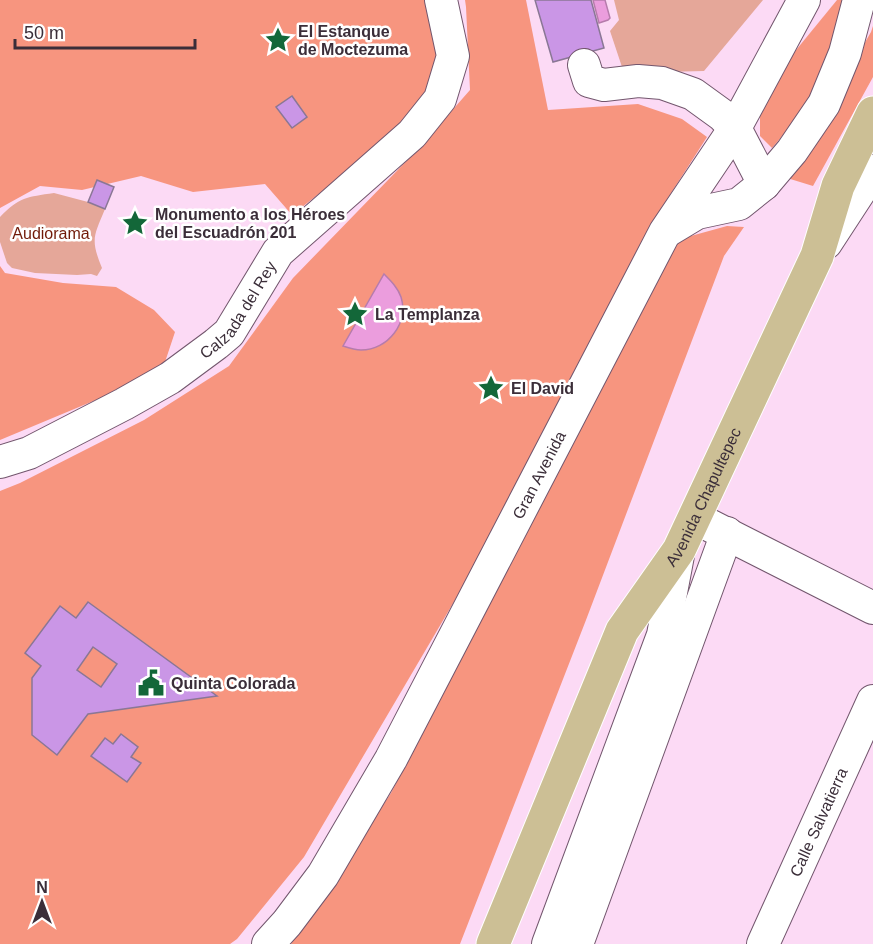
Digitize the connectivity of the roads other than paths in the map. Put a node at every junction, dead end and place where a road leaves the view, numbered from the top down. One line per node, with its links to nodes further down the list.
1 (441, 0): 11 (street, Calzada del Rey)
2 (804, 0): 6 (street, Gran Avenida)
3 (859, 0): 8 (street)
4 (584, 65): 6 (street)
5 (873, 113): 10 (main road)
6 (735, 128): 8 (street); 9 (street, Gran Avenida)
7 (873, 171): 10 (street, Avenida Chapultepec)
8 (764, 184): 9 (street)
9 (665, 232): 17 (street, Gran Avenida)
10 (817, 256): 12 (main road, Avenida Chapultepec)
11 (0, 462)
12 (694, 518): 13 (street); 14 (main road, Avenida Chapultepec)
13 (727, 533): 15 (street); 20 (street, Avenida Chapultepec)
14 (679, 550): 18 (main road); 19 (street, Avenida Chapultepec)
15 (873, 608)
16 (873, 701): 21 (street, Calle Salvatierra)
17 (268, 944)
18 (493, 944)
19 (548, 944)
20 (577, 944)
21 (764, 944)

